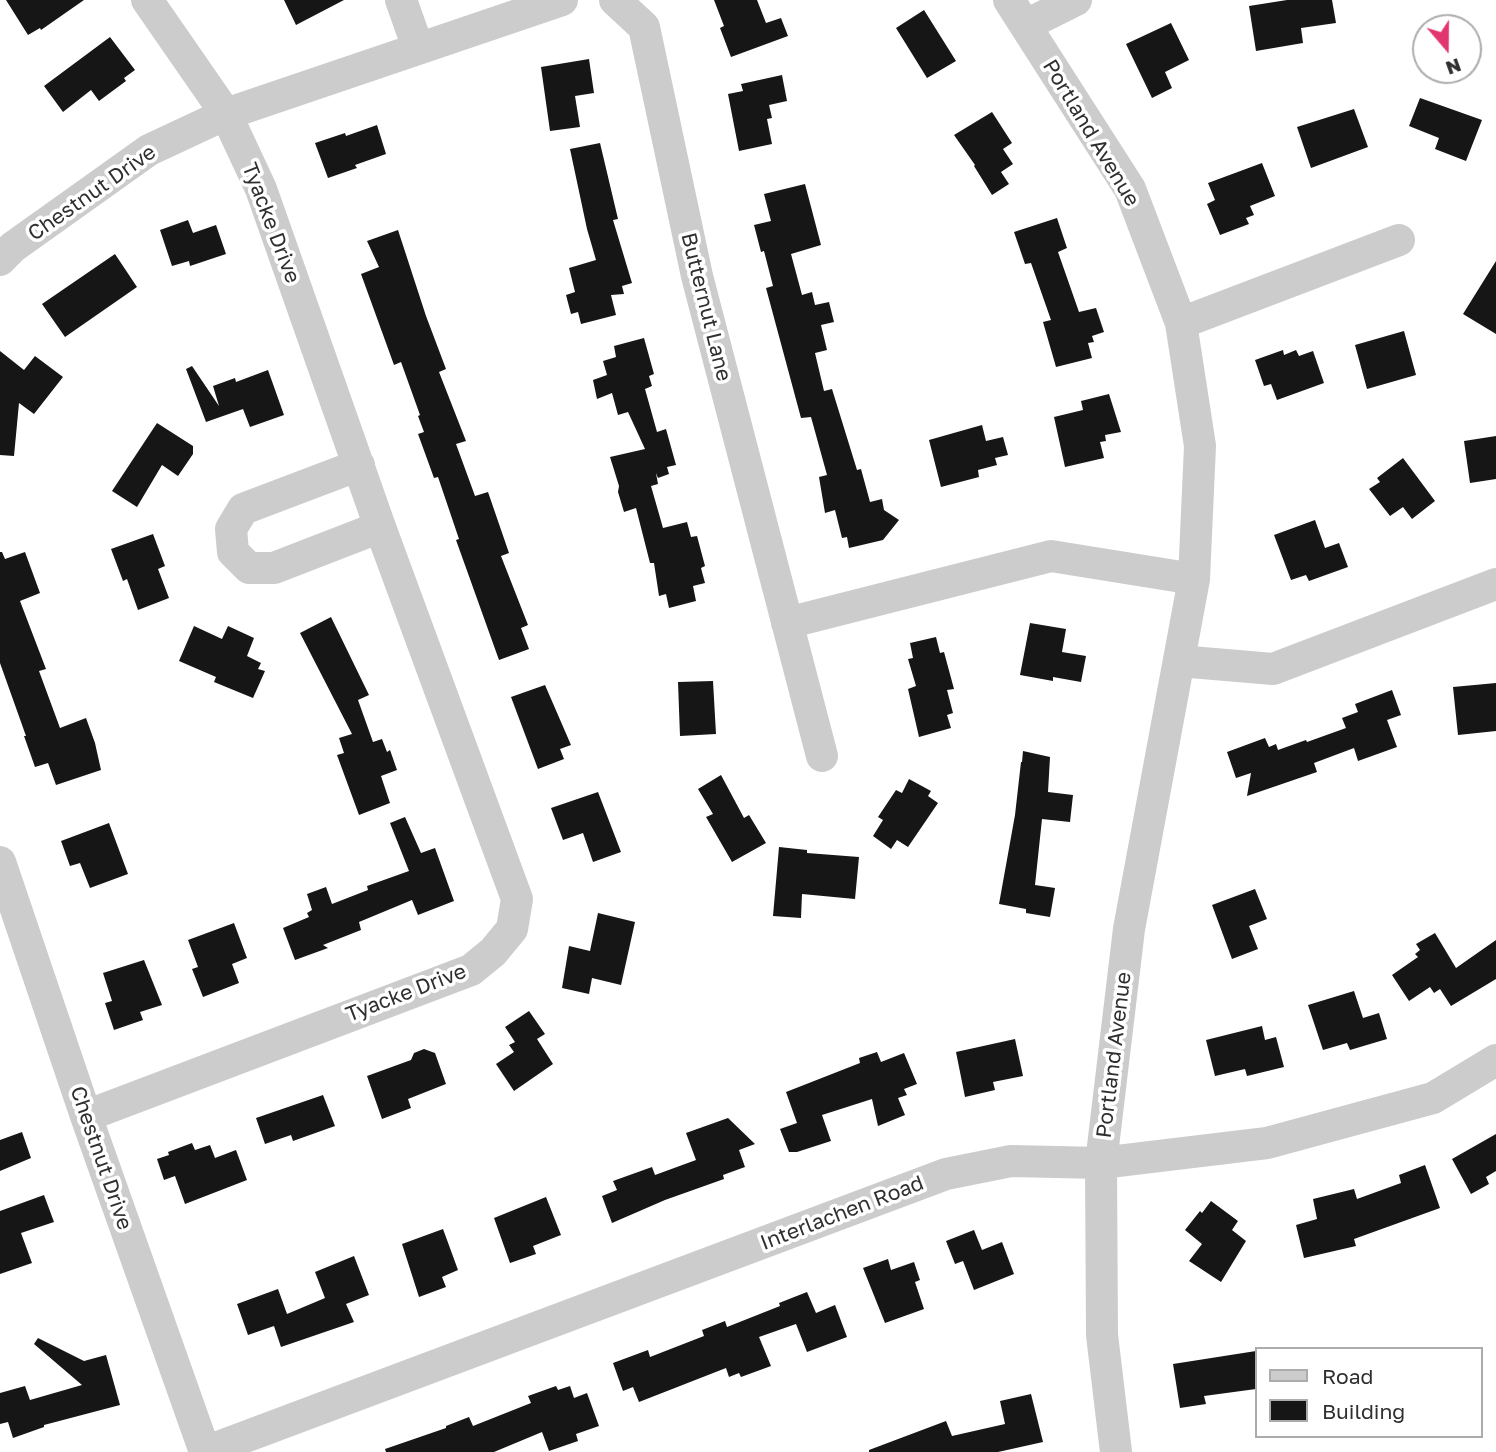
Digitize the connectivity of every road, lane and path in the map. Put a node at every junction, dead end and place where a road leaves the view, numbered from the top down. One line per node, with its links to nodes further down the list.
1 (147, 0): 8 (street, Tyacke Drive)
2 (401, 0): 7 (street)
3 (562, 0): 7 (street)
4 (615, 0): 16 (street, Butternut Lane)
5 (1076, 0): 6 (street, Portland Avenue)
6 (1018, 12): 11 (street, Portland Avenue)
7 (418, 48): 8 (street)
8 (226, 114): 10 (street, Chestnut Drive); 12 (street, Tyacke Drive)
9 (1399, 240): 11 (street)
10 (0, 260)
11 (1181, 323): 14 (street, Portland Avenue)
12 (359, 465): 13 (street, Tyacke Drive); 13 (street)
13 (380, 527): 21 (street, Tyacke Drive)
14 (1194, 579): 16 (street); 17 (street, Portland Avenue)
15 (1496, 584): 17 (street)
16 (787, 623): 18 (street, Butternut Lane)
17 (1179, 661): 22 (street, Portland Avenue)
18 (822, 756)
19 (0, 862): 21 (street, Chestnut Drive)
20 (1496, 1060): 22 (street, Interlachen Road)
21 (86, 1115): 23 (street, Chestnut Drive)
22 (1101, 1163): 23 (street, Interlachen Road); 24 (street, Portland Avenue)
23 (205, 1452)
24 (1116, 1452)

